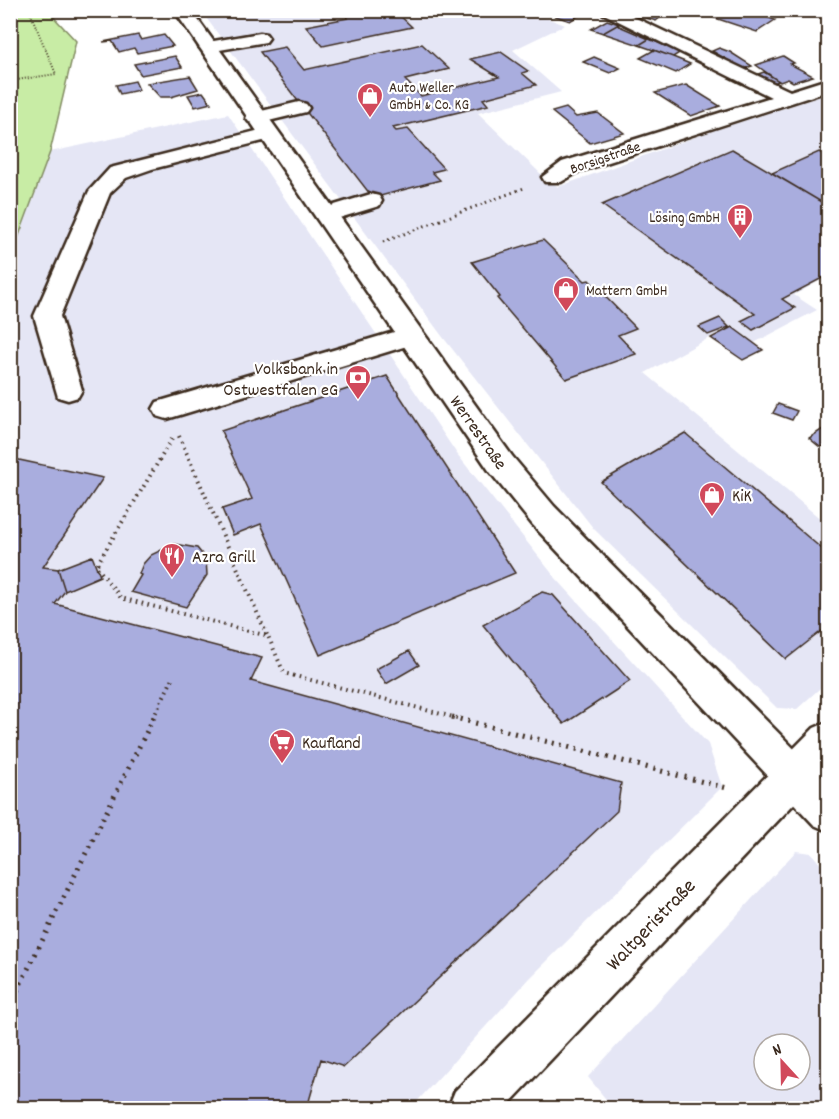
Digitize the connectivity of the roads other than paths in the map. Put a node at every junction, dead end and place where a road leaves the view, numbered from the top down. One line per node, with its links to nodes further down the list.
1 (604, 10): 6 (main road)
2 (185, 11): 4 (main road, Werrestraße)
3 (260, 38): 4 (main road)
4 (208, 47): 8 (main road, Werrestraße)
5 (828, 85): 6 (main road, Borsigstraße)
6 (789, 98): 9 (main road, Borsigstraße)
7 (299, 108): 8 (main road)
8 (262, 126): 11 (main road, Werrestraße); 13 (main road)
9 (553, 177)
10 (371, 201): 11 (main road)
11 (326, 215): 12 (main road, Werrestraße)
12 (411, 336): 14 (main road); 16 (main road, Werrestraße)
13 (68, 390)
14 (167, 409)
15 (828, 741): 16 (main road, Waltgeristraße)
16 (783, 788): 17 (main road, Werrestraße); 18 (main road, Waltgeristraße)
17 (828, 811)
18 (472, 1108)

